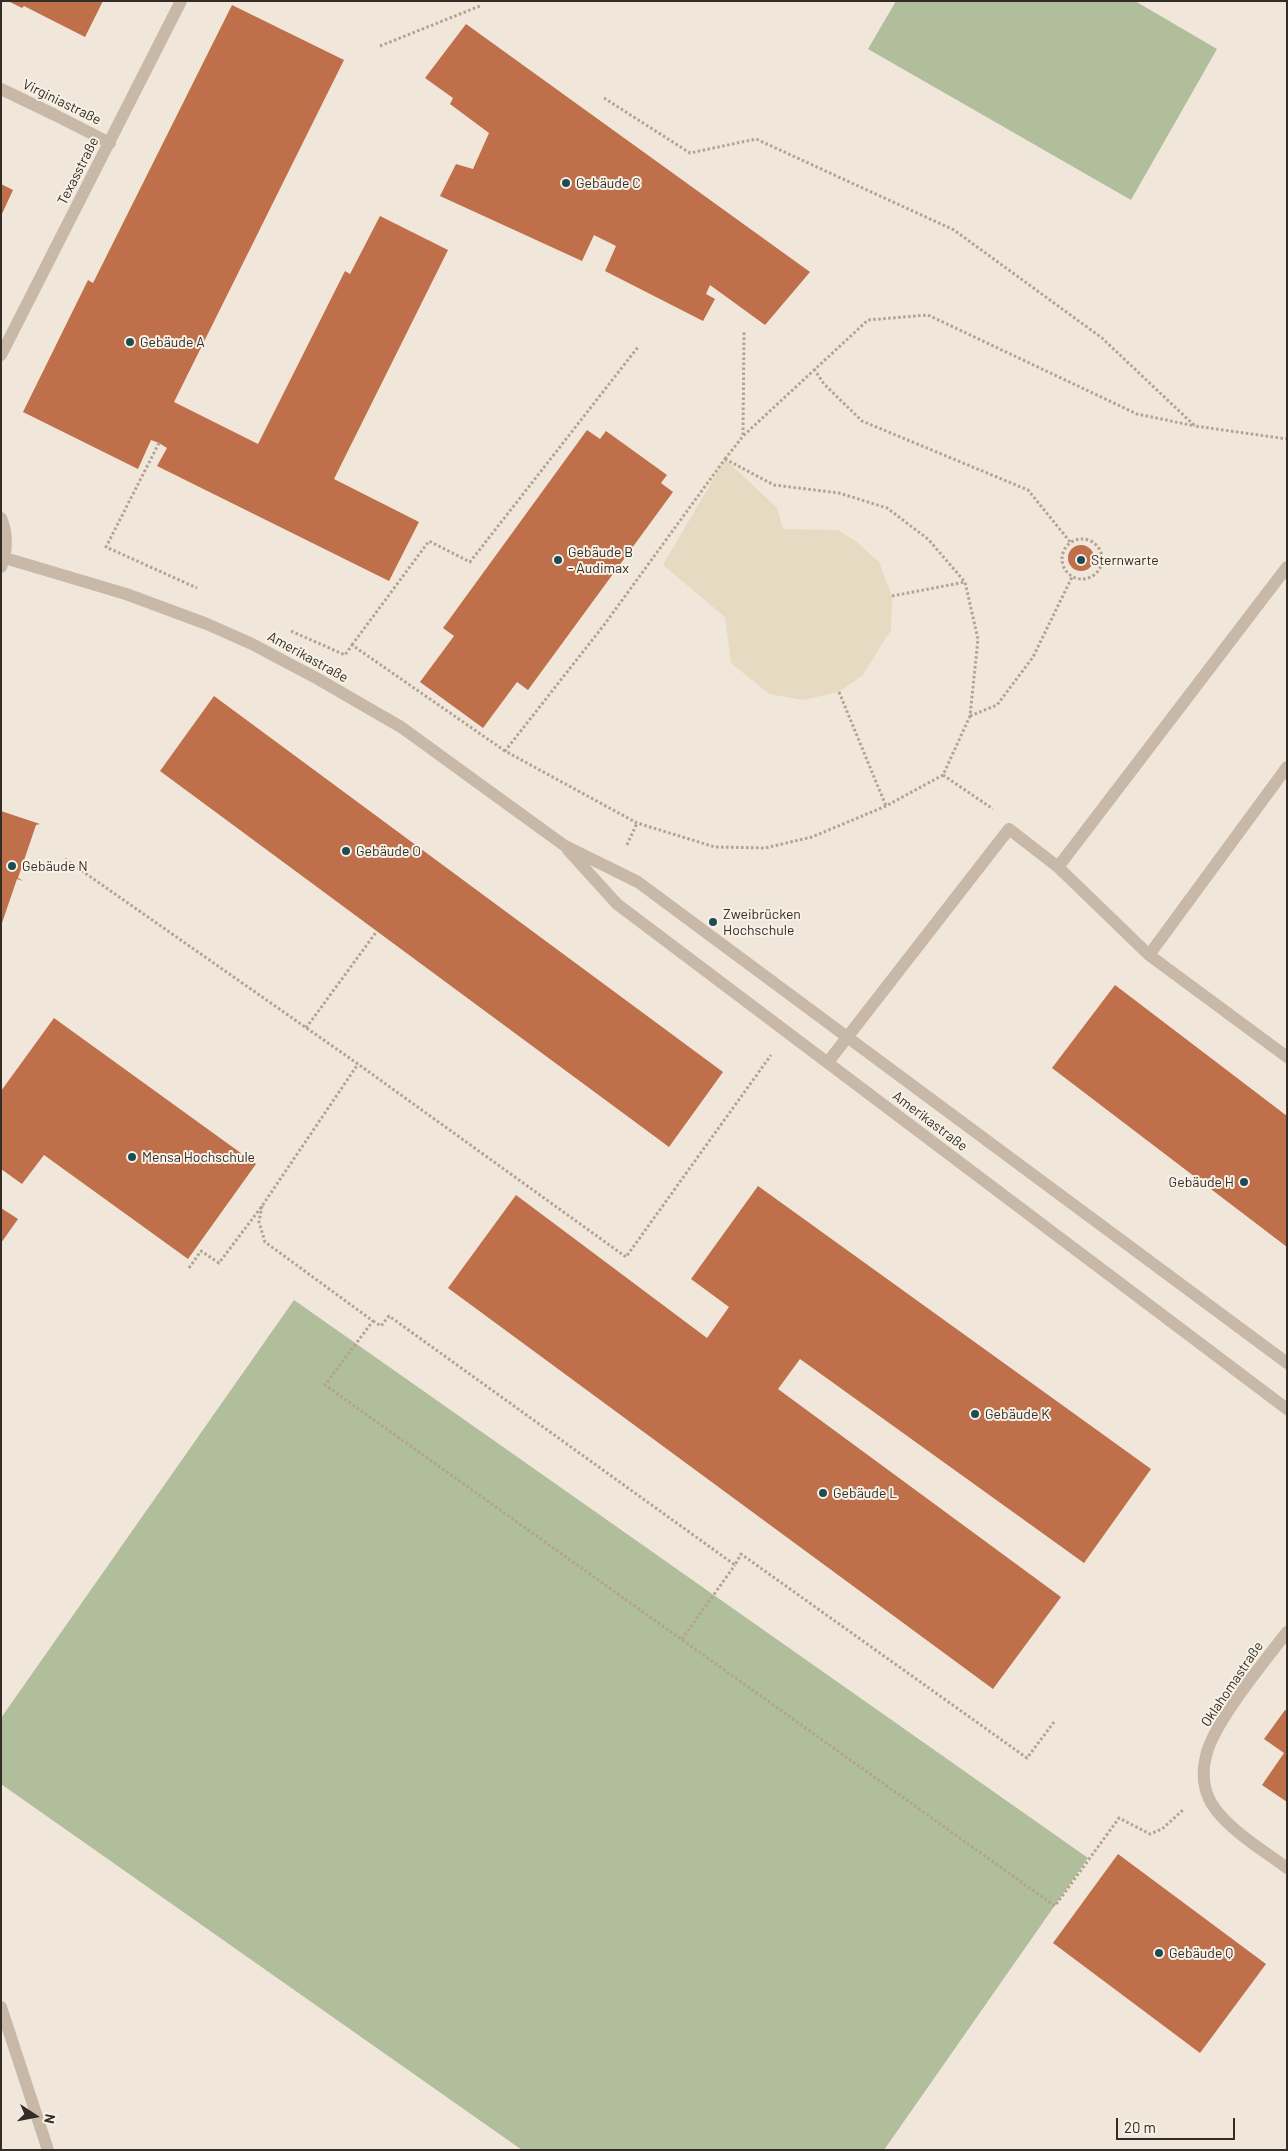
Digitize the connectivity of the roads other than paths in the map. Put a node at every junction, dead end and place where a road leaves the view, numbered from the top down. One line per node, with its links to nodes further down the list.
1 (181, 1): 3 (street, Texasstraße)
2 (1, 89): 3 (street, Virginiastraße)
3 (110, 143): 4 (street, Texasstraße)
4 (1, 355)
5 (1, 518): 6 (street)
6 (3, 562): 9 (street, Amerikastraße)
7 (1287, 567): 10 (street)
8 (1287, 767): 11 (street)
9 (565, 846): 12 (street, Amerikastraße); 14 (street, Amerikastraße)
10 (1058, 867): 11 (street); 12 (street)
11 (1148, 955): 13 (street)
12 (847, 1038): 14 (street); 15 (street, Amerikastraße)
13 (1287, 1057)
14 (828, 1062): 16 (street, Amerikastraße)
15 (1287, 1363)
16 (1287, 1409)
17 (1287, 1632): 18 (street, Oklahomastraße)
18 (1287, 1868)
19 (1, 2007): 20 (street)
20 (48, 2150)

